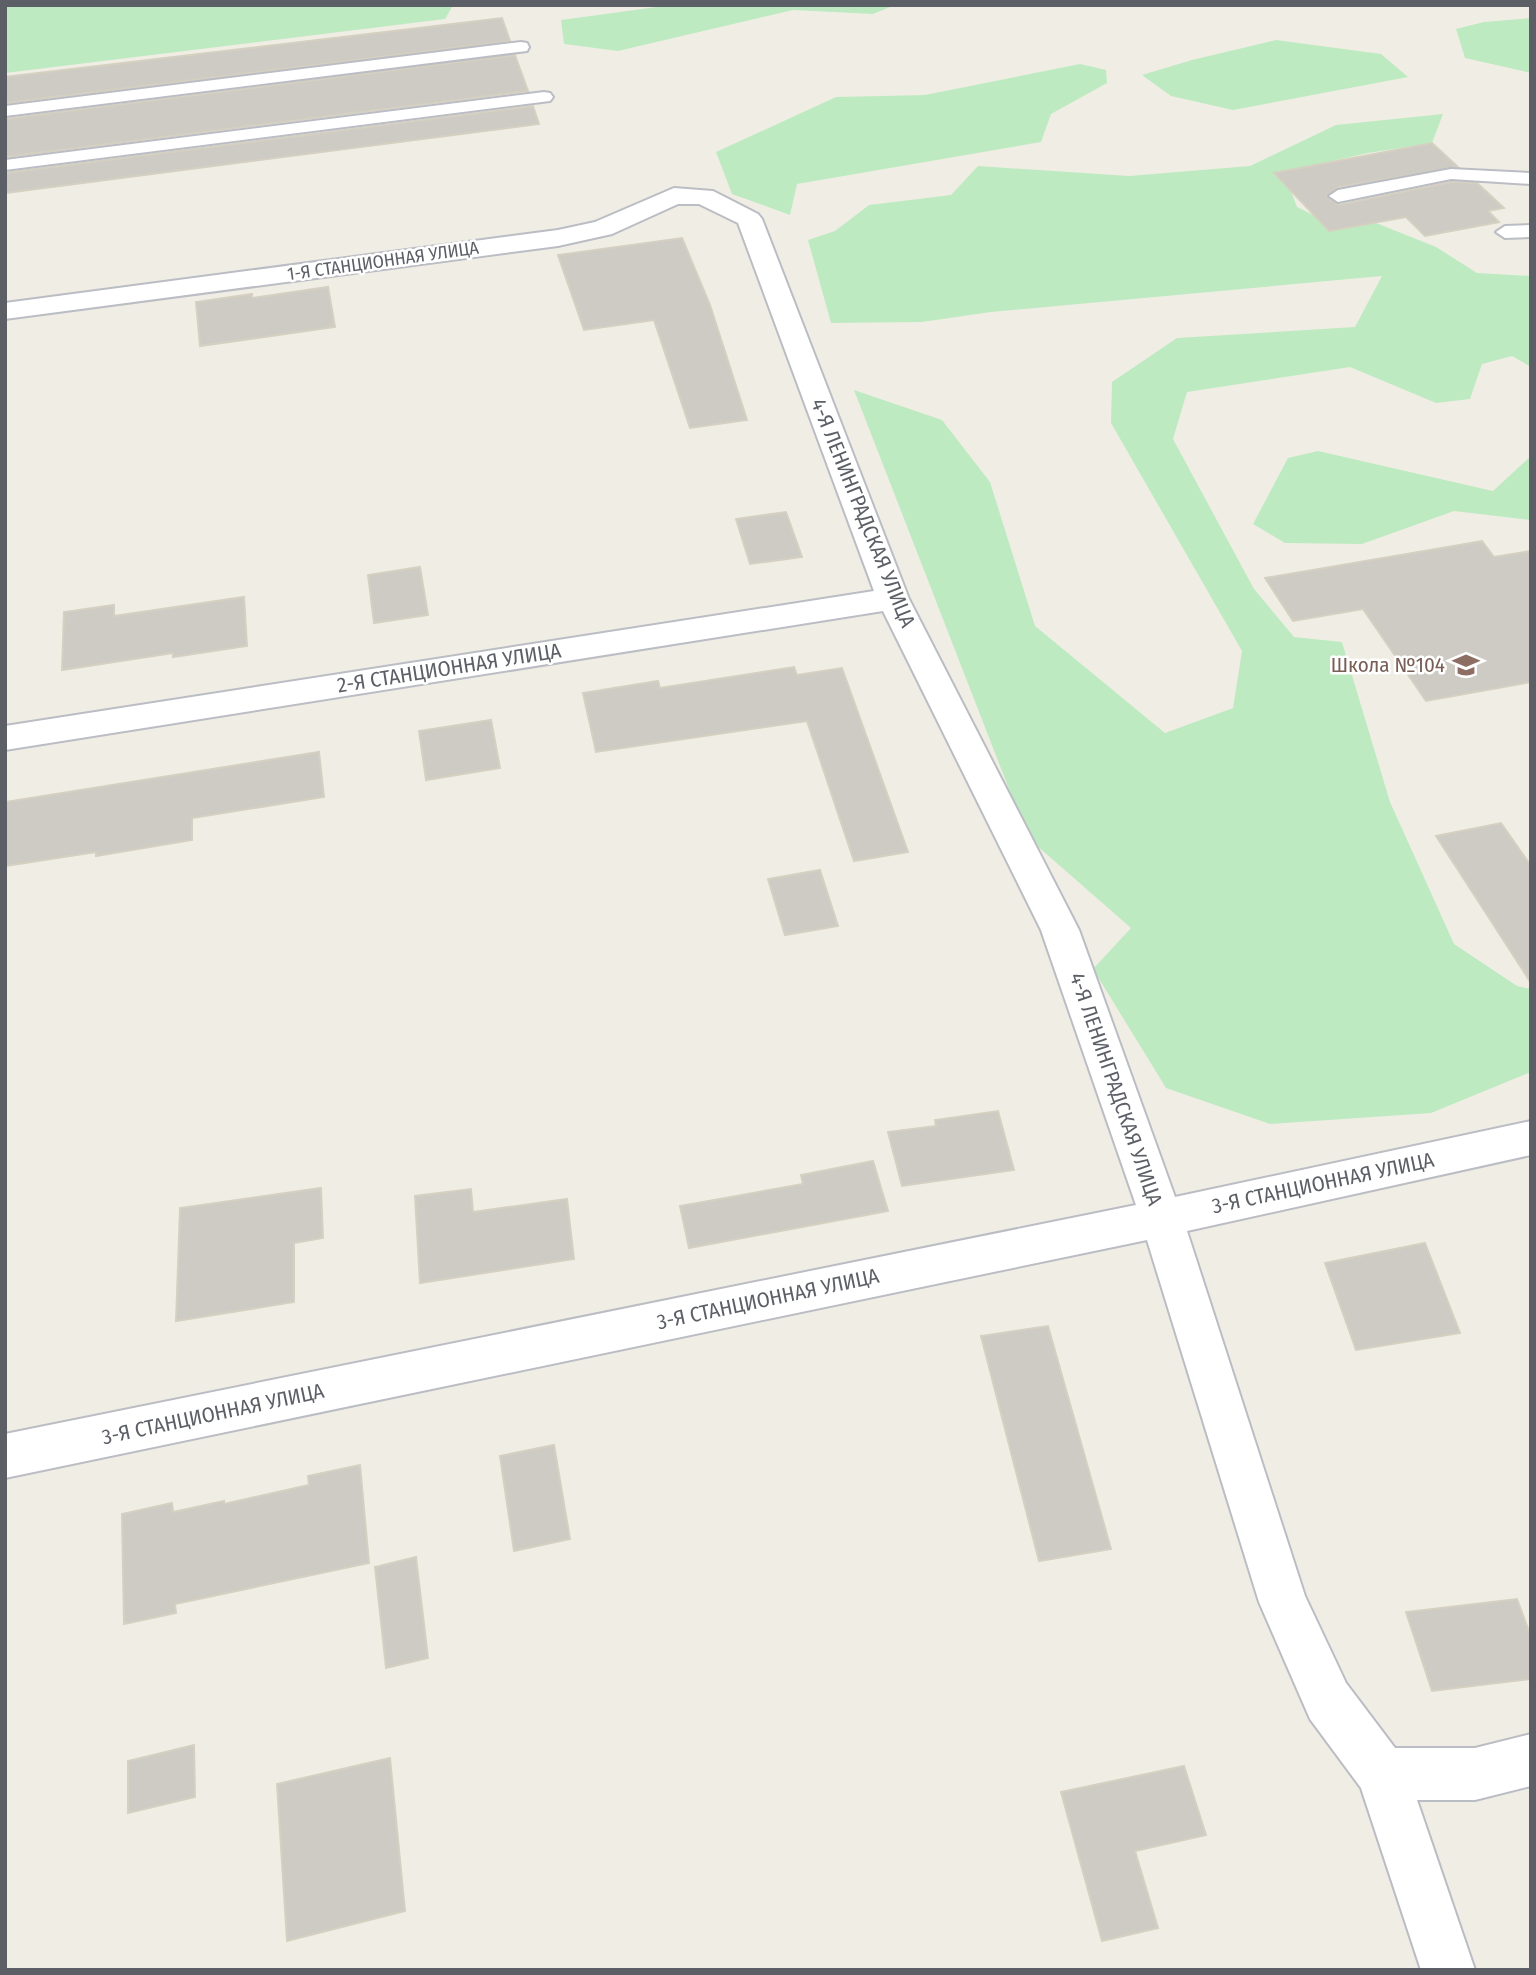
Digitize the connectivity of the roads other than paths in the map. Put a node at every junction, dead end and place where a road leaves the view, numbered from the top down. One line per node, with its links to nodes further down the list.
1 (521, 47): 3 (lane)
2 (544, 97): 4 (lane)
3 (5, 111)
4 (5, 165)
5 (1531, 179): 6 (lane)
6 (1338, 195)
7 (749, 219): 10 (street, 1-Я СТАНЦИОННАЯ УЛИЦА); 11 (street, 4-Я ЛЕНИНГРАДСКАЯ УЛИЦА)
8 (1531, 231): 9 (lane)
9 (1505, 232)
10 (5, 311)
11 (893, 599): 12 (street, 2-Я СТАНЦИОННАЯ УЛИЦА); 14 (street, 4-Я ЛЕНИНГРАДСКАЯ УЛИЦА)
12 (5, 738)
13 (1531, 1138): 14 (street, 3-Я СТАНЦИОННАЯ УЛИЦА)
14 (1162, 1218): 15 (street, 3-Я СТАНЦИОННАЯ УЛИЦА); 17 (street, 4-Я ЛЕНИНГРАДСКАЯ УЛИЦА)
15 (5, 1457)
16 (1531, 1760): 17 (street)
17 (1382, 1774): 18 (street, 4-Я ЛЕНИНГРАДСКАЯ УЛИЦА)
18 (1448, 1970)

